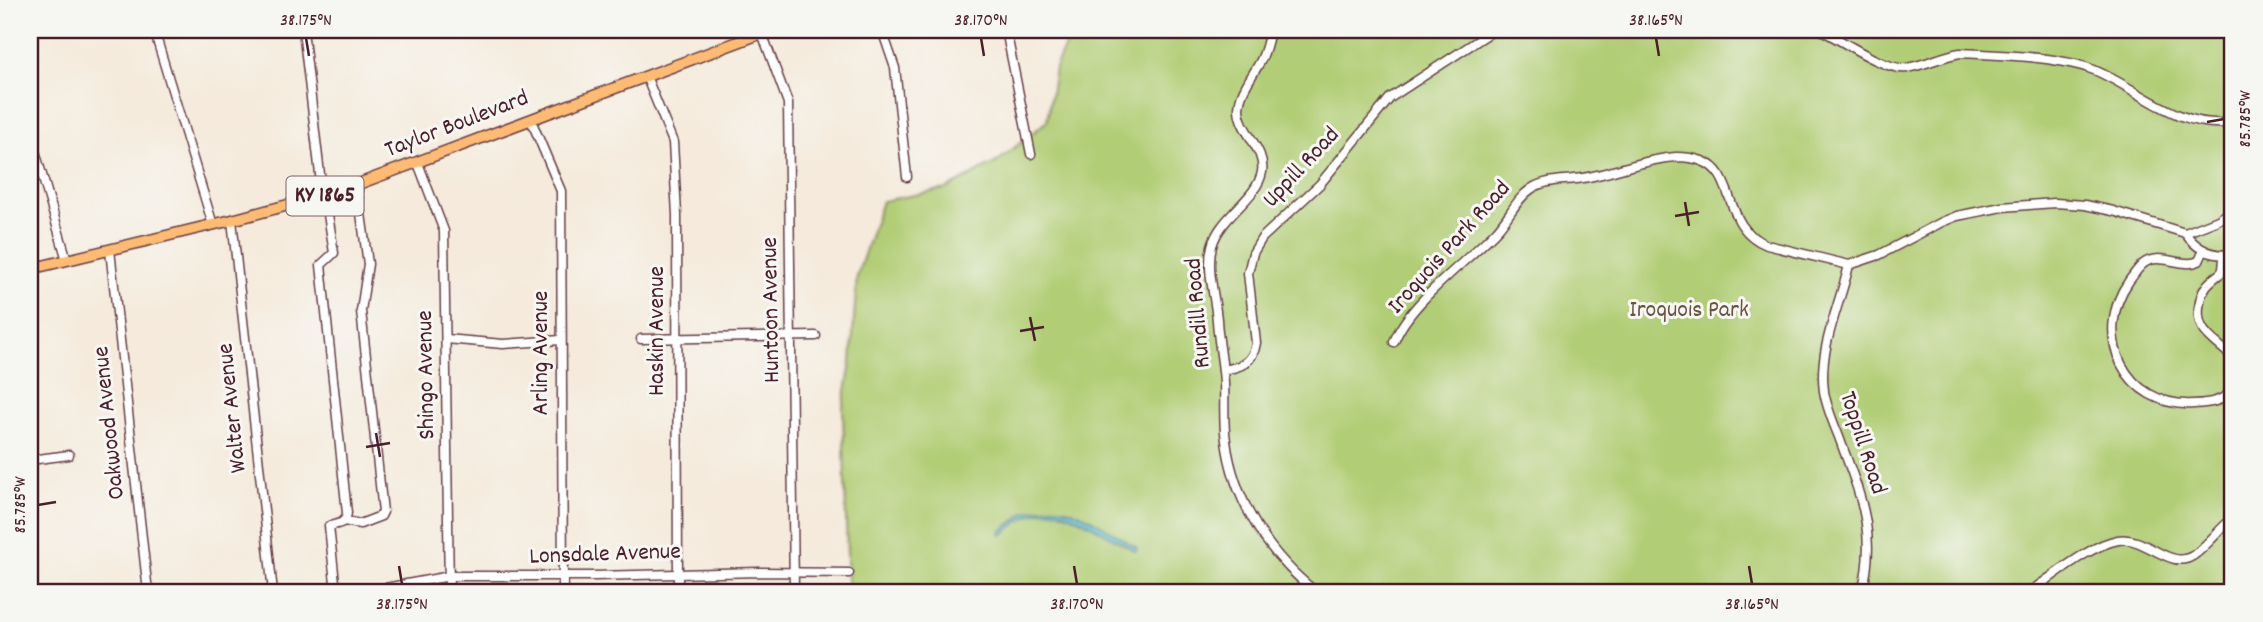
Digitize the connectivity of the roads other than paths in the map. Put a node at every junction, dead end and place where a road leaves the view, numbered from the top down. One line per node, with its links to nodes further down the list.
1 (154, 30): 20 (street)
2 (303, 30): 17 (street)
3 (882, 30): 15 (street)
4 (1006, 30): 13 (street)
5 (1270, 30): 36 (street, Rundill Road)
6 (1494, 30): 36 (street, Uppill Road)
7 (1821, 30): 11 (street)
8 (766, 31): 9 (main road, Taylor Boulevard / KY 1865); 29 (street, Huntoon Avenue)
9 (646, 76): 10 (main road, Taylor Boulevard / KY 1865); 28 (street, Haskin Avenue)
10 (531, 120): 14 (main road, Taylor Boulevard / KY 1865); 33 (street, Arling Avenue)
11 (2233, 122)
12 (30, 134): 25 (street)
13 (1031, 154)
14 (418, 163): 16 (main road, Taylor Boulevard / KY 1865); 31 (street, Shingo Avenue)
15 (907, 177)
16 (357, 185): 17 (main road, Taylor Boulevard / KY 1865); 41 (street)
17 (324, 196): 19 (main road, Taylor Boulevard / KY 1865); 41 (street)
18 (2233, 210): 21 (street)
19 (232, 220): 20 (main road, Taylor Boulevard / KY 1865); 48 (street, Walter Avenue)
20 (213, 225): 22 (main road, Taylor Boulevard / KY 1865)
21 (2185, 233): 23 (street); 26 (street)
22 (110, 250): 25 (main road, Taylor Boulevard / KY 1865); 47 (street, Oakwood Avenue)
23 (2204, 250): 24 (street); 37 (street)
24 (2229, 255): 35 (street)
25 (67, 260): 27 (main road, Taylor Boulevard / KY 1865)
26 (1849, 265): 34 (street, Iroquois Park Road); 56 (street, Toppill Road)
27 (30, 270)
28 (676, 337): 29 (street); 32 (street); 42 (street, Haskin Avenue)
29 (792, 337): 30 (street); 43 (street, Huntoon Avenue)
30 (816, 337)
31 (446, 339): 33 (street); 45 (street, Shingo Avenue)
32 (641, 339)
33 (561, 340): 46 (street, Arling Avenue)
34 (1394, 342)
35 (2233, 358)
36 (1223, 370): 55 (street, Rundill Road)
37 (2233, 391)
38 (69, 455): 39 (street)
39 (30, 460)
40 (2233, 518): 57 (street)
41 (344, 521): 49 (street)
42 (678, 572): 43 (street, Lonsdale Avenue); 46 (street, Lonsdale Avenue); 53 (street, Haskin Avenue)
43 (794, 572): 44 (street, Lonsdale Avenue); 54 (street, Huntoon Avenue)
44 (849, 573)
45 (450, 576): 46 (street, Lonsdale Avenue); 50 (street, Lonsdale Avenue); 51 (street, Shingo Avenue)
46 (562, 576): 52 (street, Arling Avenue)
47 (148, 592)
48 (273, 592)
49 (336, 592)
50 (364, 592)
51 (449, 592)
52 (563, 592)
53 (678, 592)
54 (794, 592)
55 (1316, 592)
56 (1862, 592)
57 (2029, 592)

